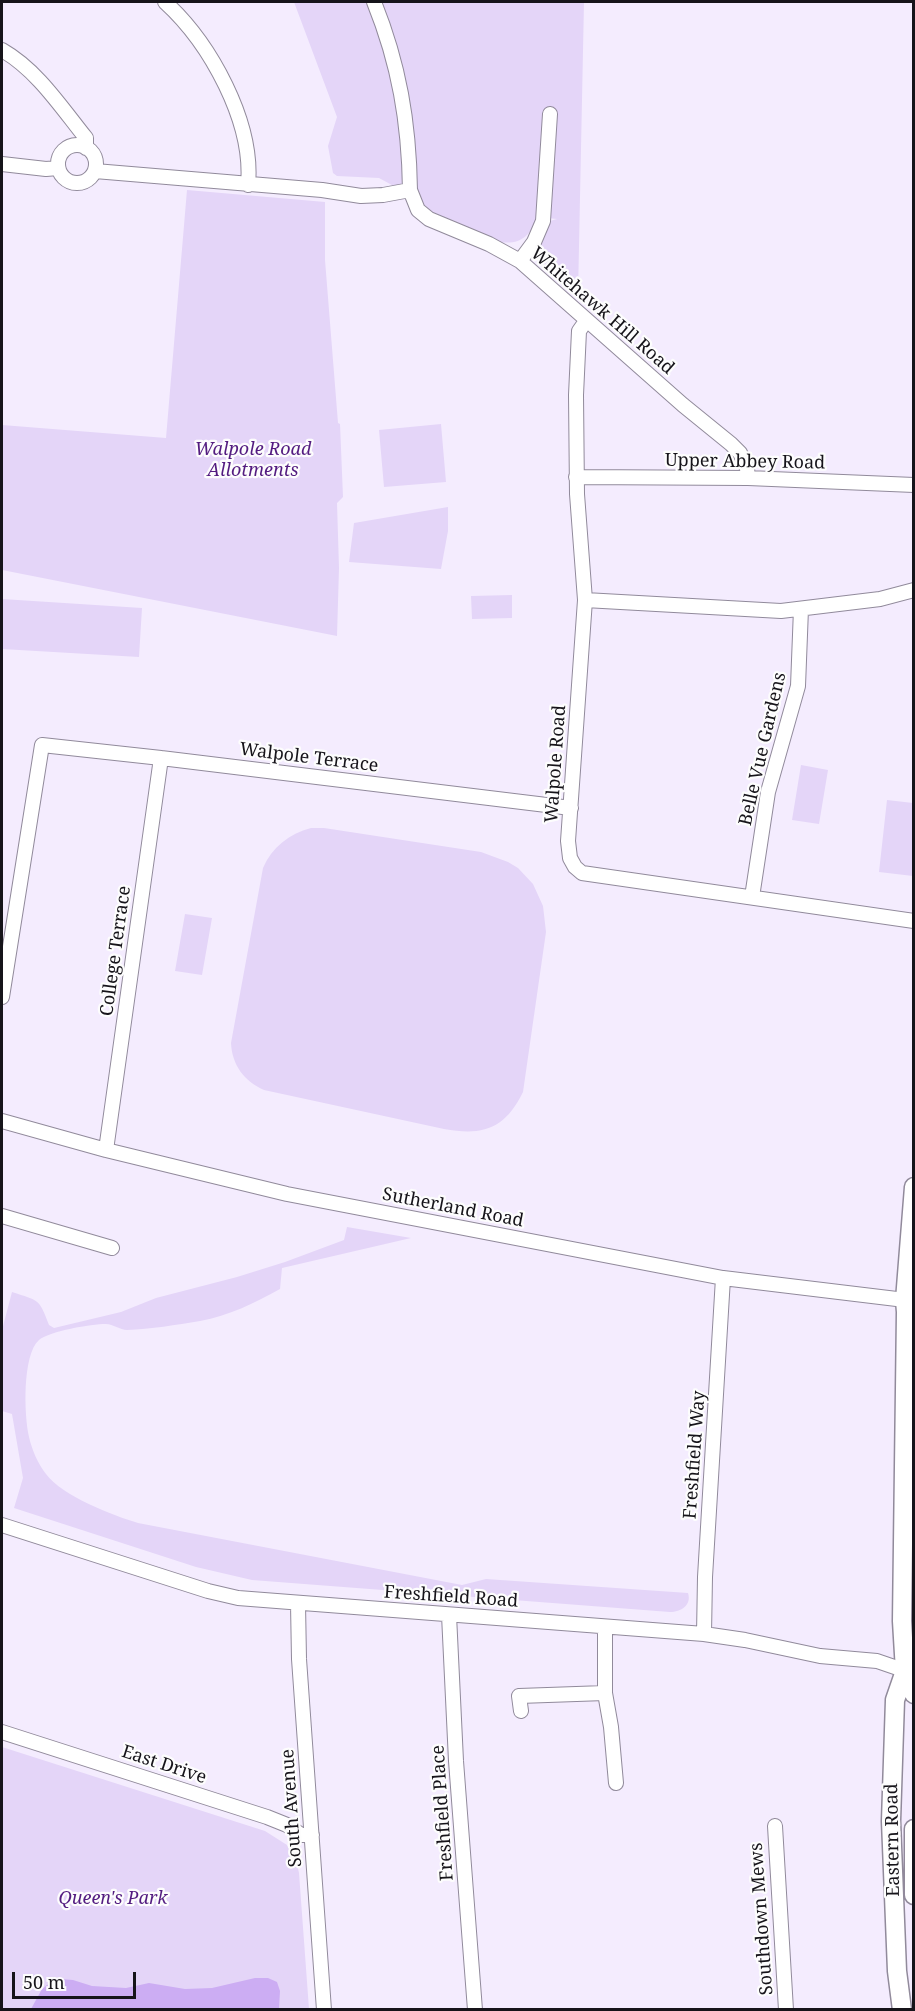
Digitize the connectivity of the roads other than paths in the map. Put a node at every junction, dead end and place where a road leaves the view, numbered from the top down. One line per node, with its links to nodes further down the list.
1 (165, 2): 9 (street)
2 (374, 2): 10 (street)
3 (2, 50): 5 (street)
4 (550, 114): 11 (street)
5 (86, 147): 7 (street); 8 (street)
6 (2, 164): 7 (street)
7 (58, 168): 8 (street)
8 (95, 171): 9 (street)
9 (248, 185): 10 (street)
10 (410, 190): 11 (street, Whitehawk Hill Road)
11 (520, 261): 12 (street, Whitehawk Hill Road)
12 (586, 321): 13 (street, Walpole Road); 14 (street, Whitehawk Hill Road)
13 (576, 477): 14 (street, Upper Abbey Road); 17 (street, Walpole Road)
14 (748, 478): 15 (street, Upper Abbey Road)
15 (914, 485)
16 (914, 590): 18 (street)
17 (585, 600): 18 (street); 20 (street, Walpole Road)
18 (801, 609): 21 (street, Belle Vue Gardens)
19 (161, 758): 20 (street, Walpole Terrace); 23 (street, Walpole Terrace); 25 (street, College Terrace)
20 (571, 808): 21 (street, Walpole Road)
21 (752, 897): 22 (street, Walpole Road)
22 (914, 921)
23 (2, 997)
24 (2, 1121): 25 (street, Sutherland Road)
25 (106, 1150): 29 (street, Sutherland Road)
26 (914, 1187): 30 (street, Eastern Road)
27 (2, 1216): 28 (street)
28 (112, 1248)
29 (723, 1278): 30 (street, Sutherland Road); 35 (street, Freshfield Way)
30 (908, 1308): 36 (street, Eastern Road)
31 (2, 1525): 32 (street, Freshfield Road)
32 (298, 1604): 33 (street, Freshfield Road); 44 (street, South Avenue)
33 (449, 1615): 34 (street, Freshfield Road); 47 (street, Freshfield Place)
34 (605, 1627): 35 (street, Freshfield Road); 37 (street)
35 (704, 1634): 36 (street, Freshfield Road)
36 (909, 1673): 38 (street, Eastern Road); 49 (street, Eastern Road)
37 (605, 1693): 39 (street); 41 (street)
38 (914, 1694)
39 (521, 1711)
40 (2, 1732): 44 (street, East Drive)
41 (616, 1783)
42 (775, 1826): 48 (street, Southdown Mews)
43 (914, 1829): 45 (street, Eastern Road)
44 (312, 1835): 46 (street, South Avenue)
45 (914, 1895)
46 (324, 2010)
47 (476, 2010)
48 (786, 2010)
49 (902, 2010)

